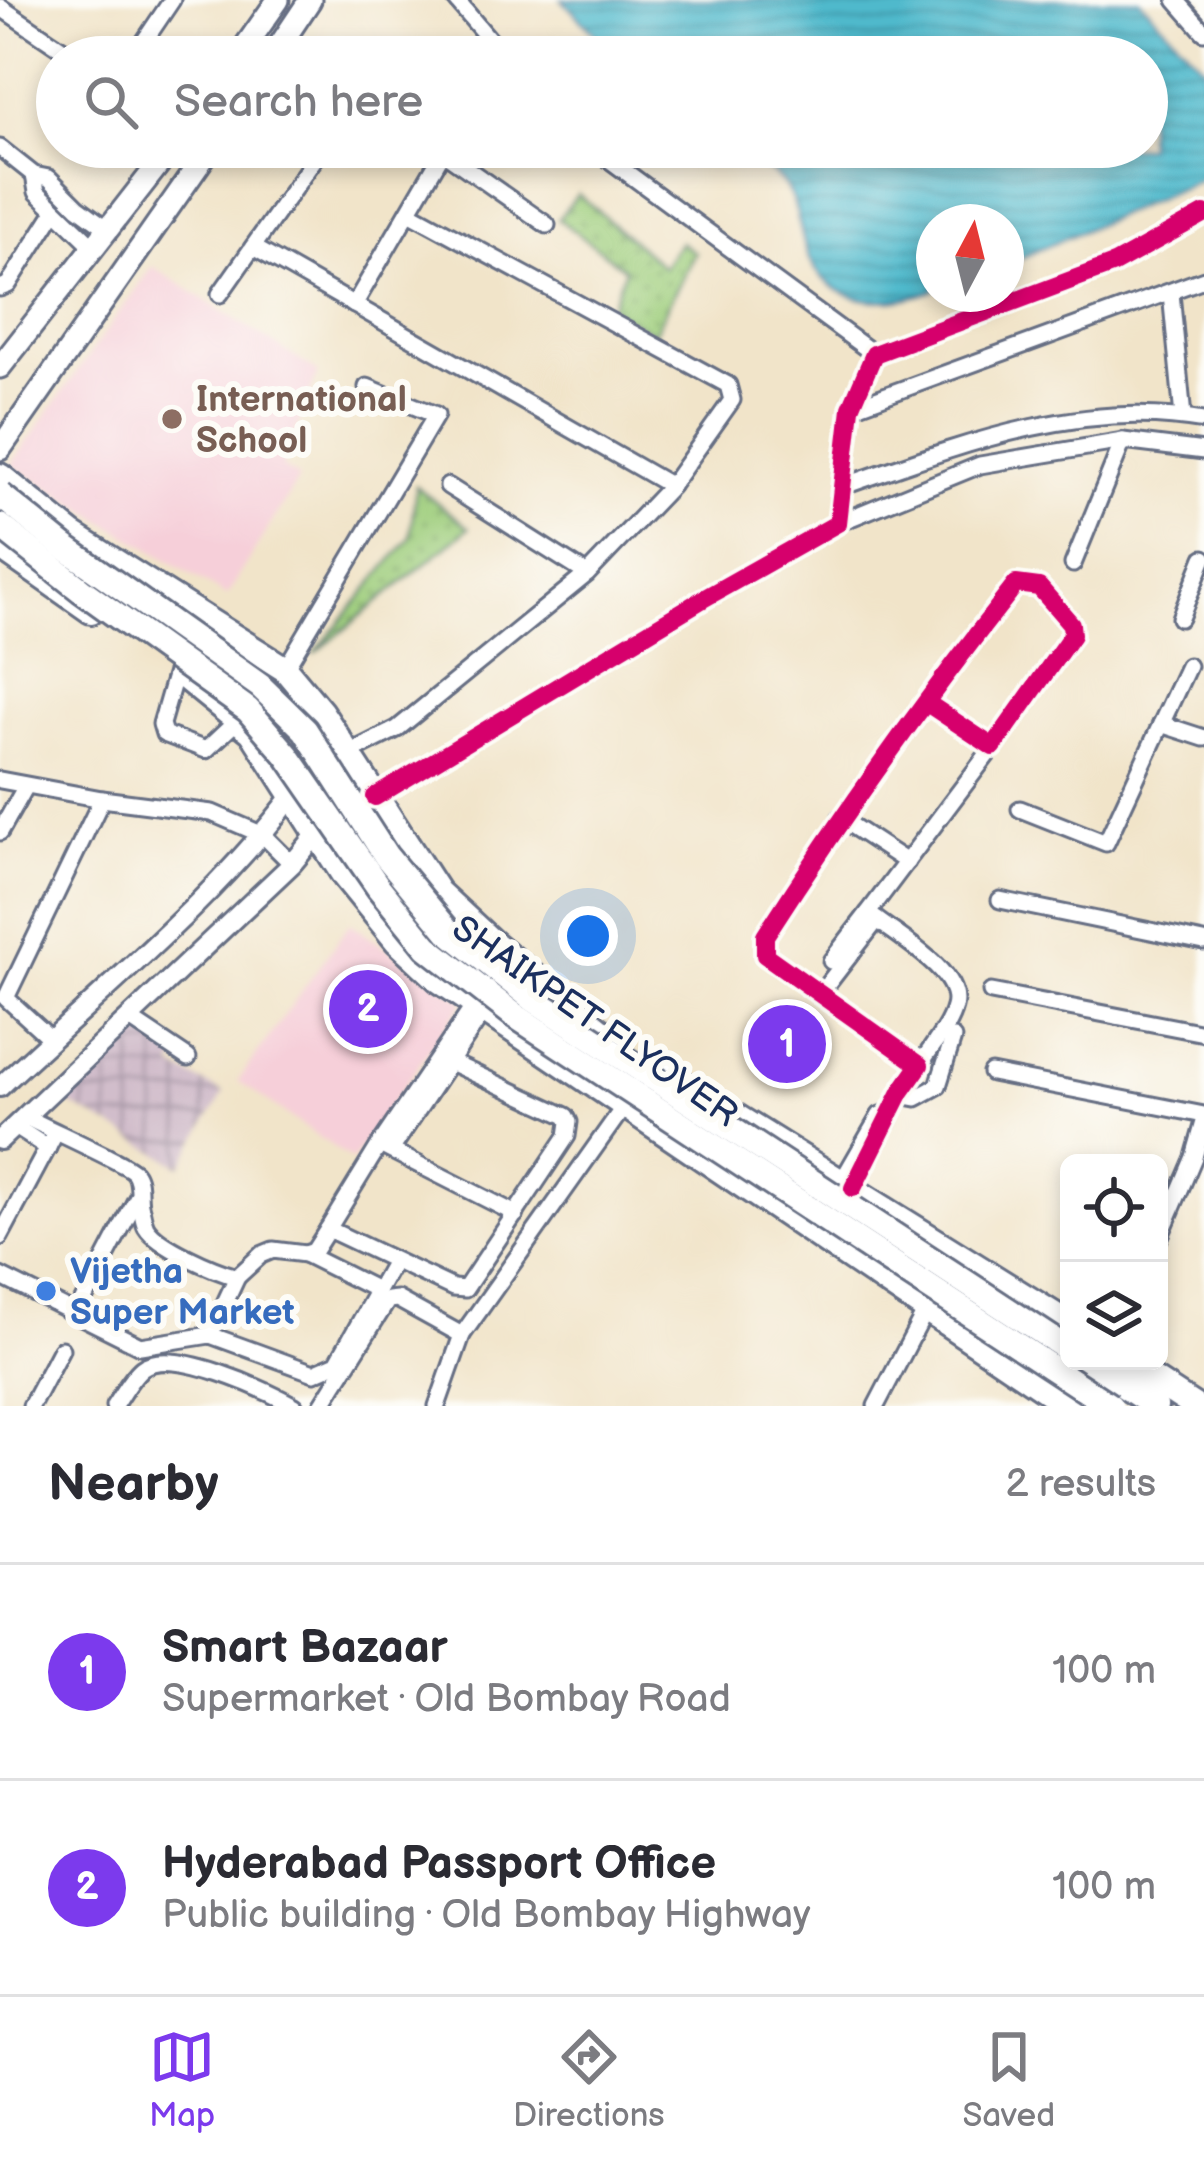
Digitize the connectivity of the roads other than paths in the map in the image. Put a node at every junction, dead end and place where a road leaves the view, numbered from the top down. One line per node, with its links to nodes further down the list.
1 (172, 0): 9 (street)
2 (278, 0): 10 (main road)
3 (310, 0): 11 (main road)
4 (456, 0): 12 (street)
5 (1176, 0): 7 (street)
6 (0, 8): 8 (street)
7 (1204, 32)
8 (42, 36)
9 (148, 36)
10 (253, 36)
11 (286, 36)
12 (486, 36)
13 (0, 148): 20 (street)
14 (156, 168): 21 (main road)
15 (197, 168): 25 (main road)
16 (308, 168): 28 (street)
17 (435, 168): 23 (street)
18 (470, 168): 26 (street)
19 (621, 168): 34 (street)
20 (34, 175): 22 (street); 27 (street)
21 (129, 202): 25 (main road); 27 (main road)
22 (55, 212): 27 (street); 30 (street)
23 (409, 212): 33 (street); 45 (street)
24 (1204, 214): 34 (street)
25 (159, 224): 41 (main road)
26 (548, 225)
27 (101, 238): 35 (main road)
28 (253, 247): 32 (street); 33 (street)
29 (1204, 279): 31 (street)
30 (0, 288)
31 (1171, 293): 37 (street); 38 (street)
32 (220, 294)
33 (354, 305): 45 (street)
34 (874, 354): 37 (street)
35 (0, 367)
36 (367, 387): 56 (street)
37 (850, 408): 46 (street)
38 (1183, 417): 39 (street); 46 (street)
39 (1204, 421)
40 (1124, 441): 42 (street); 48 (street); 52 (street)
41 (0, 449)
42 (1204, 451)
43 (0, 476): 56 (main road)
44 (448, 486): 53 (street)
45 (671, 486): 53 (street)
46 (844, 486): 48 (street)
47 (0, 494): 117 (main road, SHAIKPET FLYOVER, bridge)
48 (838, 523): 67 (street)
49 (0, 526): 128 (main road, SHAIKPET FLYOVER, bridge)
50 (0, 547): 57 (main road)
51 (1204, 558): 54 (street)
52 (1073, 564)
53 (587, 574): 63 (street)
54 (1180, 618)
55 (1188, 666): 60 (street)
56 (285, 669): 63 (main road)
57 (176, 672): 59 (main road); 59 (street)
58 (930, 705): 62 (street)
59 (238, 720): 66 (main road)
60 (1162, 724): 61 (street); 69 (street)
61 (1204, 737)
62 (993, 747): 70 (street); 74 (street)
63 (347, 754): 67 (main road)
64 (0, 781): 65 (street)
65 (26, 786): 68 (street); 71 (street)
66 (293, 795): 72 (main road); 73 (street)
67 (375, 797): 85 (main road)
68 (102, 800): 73 (street); 82 (street)
69 (1019, 809)
70 (840, 818): 74 (street); 81 (street)
71 (0, 832)
72 (316, 834): 75 (street); 83 (main road)
73 (263, 836): 75 (street); 88 (street)
74 (907, 862): 77 (street)
75 (292, 865): 84 (street)
76 (1000, 900): 78 (street)
77 (873, 916): 79 (street); 81 (street); 91 (street)
78 (1204, 942)
79 (831, 961)
80 (991, 992): 86 (street)
81 (820, 994): 91 (street)
82 (3, 1003): 88 (street)
83 (479, 1008): 90 (street); 92 (main road); 100 (street)
84 (130, 1019): 89 (street); 98 (street)
85 (596, 1028): 92 (main road); 101 (main road)
86 (1204, 1034)
87 (952, 1038): 95 (street)
88 (51, 1039): 94 (street)
89 (188, 1058)
90 (450, 1062): 100 (street); 103 (street)
91 (920, 1065): 95 (street)
92 (569, 1071): 96 (main road)
93 (991, 1073): 97 (street)
94 (0, 1087)
95 (900, 1095): 101 (street)
96 (625, 1105): 112 (main road); 116 (street)
97 (1204, 1118): 104 (street)
98 (12, 1127): 99 (street)
99 (51, 1141): 102 (street); 106 (street)
100 (386, 1147): 103 (street); 105 (street)
101 (847, 1185): 114 (main road)
102 (137, 1198): 110 (street); 113 (street)
103 (516, 1214): 108 (street)
104 (1168, 1218)
105 (328, 1229): 107 (street); 108 (street)
106 (0, 1237)
107 (305, 1254): 110 (street); 111 (street)
108 (394, 1262): 111 (street)
109 (0, 1276): 113 (street)
110 (237, 1277): 115 (street)
111 (377, 1290): 115 (street)
112 (926, 1310): 126 (street); 127 (main road)
113 (76, 1314): 115 (street)
114 (1060, 1318)
115 (210, 1335)
116 (462, 1335): 124 (street); 125 (street)
117 (1060, 1344)
118 (61, 1349): 121 (street)
119 (1101, 1370): 129 (main road)
120 (1139, 1370): 130 (main road)
121 (31, 1406)
122 (114, 1406): 123 (street)
123 (295, 1406)
124 (322, 1406)
125 (436, 1406)
126 (876, 1406)
127 (1069, 1406)
128 (1110, 1406)
129 (1155, 1406)
130 (1194, 1406)

